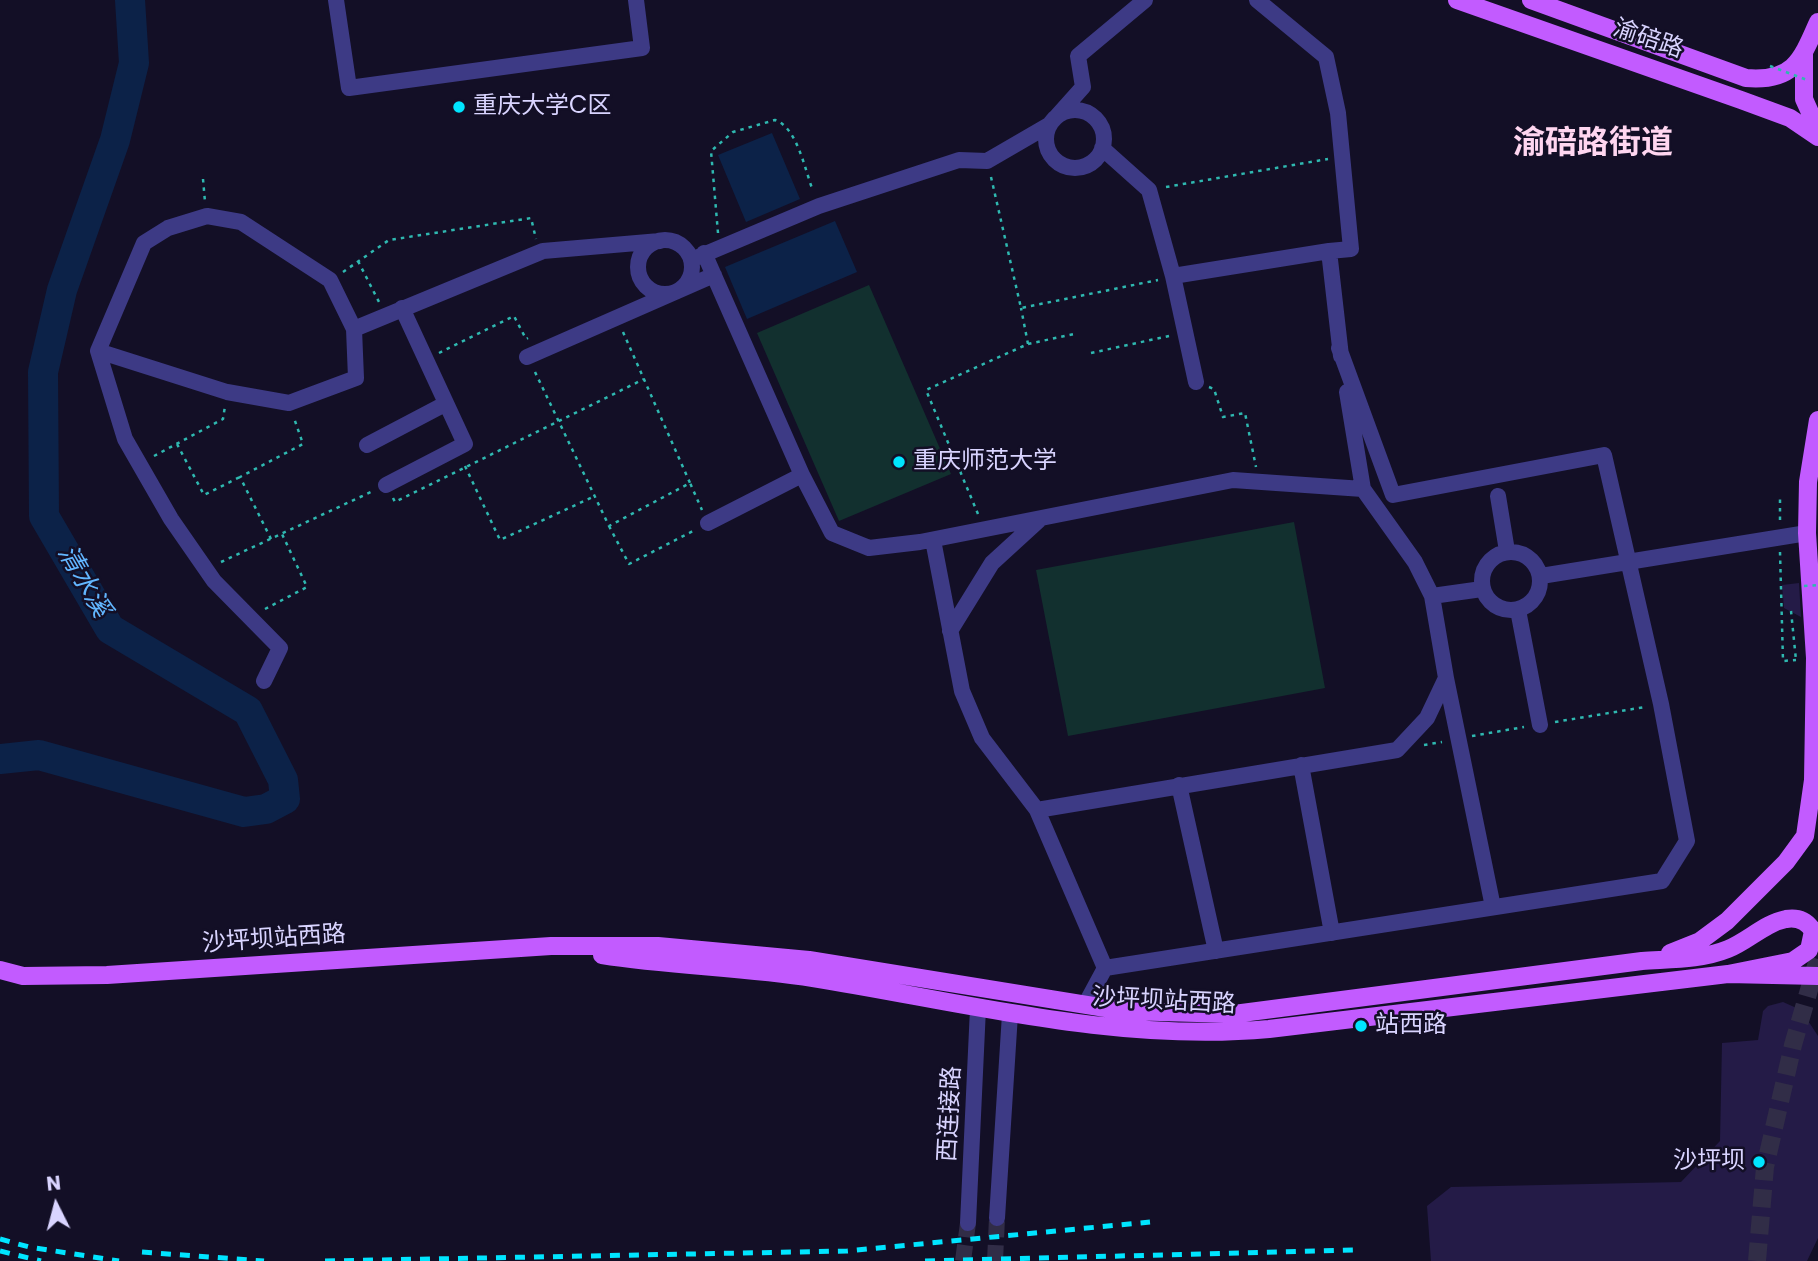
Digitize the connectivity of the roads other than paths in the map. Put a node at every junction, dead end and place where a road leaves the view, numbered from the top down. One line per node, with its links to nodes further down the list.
1 (336, 0): 2 (street)
2 (636, 0)
3 (1145, 0): 9 (street)
4 (1256, 0): 14 (street)
5 (1457, 0): 11 (main road, 渝碚路)
6 (1531, 0): 8 (main road, 渝碚路)
7 (1818, 22): 8 (main road)
8 (1804, 53): 10 (main road)
9 (1049, 125): 12 (street); 12 (street); 15 (street)
10 (1818, 130)
11 (1818, 137)
12 (1102, 148): 17 (street)
13 (660, 241): 15 (street); 18 (street); 19 (street)
14 (1329, 251): 17 (street); 21 (street)
15 (698, 257): 16 (street); 18 (street)
16 (714, 275): 18 (street); 28 (street)
17 (1173, 276): 24 (street)
18 (678, 290): 23 (street)
19 (402, 307): 20 (street); 25 (street)
20 (354, 329): 22 (street); 22 (street)
21 (1339, 348): 30 (street); 37 (street)
22 (98, 351): 44 (street)
23 (527, 357)
24 (1196, 382)
25 (445, 404): 27 (street); 29 (street)
26 (1818, 420): 34 (main road)
27 (366, 445)
28 (802, 475): 33 (street); 35 (street)
29 (386, 485)
30 (1363, 489): 32 (street); 40 (street)
31 (1498, 496): 36 (street)
32 (1041, 518): 35 (street); 42 (street)
33 (708, 523)
34 (1807, 533): 37 (street); 53 (main road)
35 (933, 540): 42 (street)
36 (1507, 551): 38 (street); 39 (street)
37 (1630, 560): 38 (street); 49 (street)
38 (1541, 576): 41 (street)
39 (1482, 589): 40 (street); 41 (street)
40 (1432, 596): 43 (street)
41 (1518, 610): 45 (street)
42 (950, 631): 48 (street)
43 (1446, 678): 46 (street); 49 (street)
44 (264, 681)
45 (1540, 725)
46 (1301, 765): 47 (street); 50 (street)
47 (1179, 785): 48 (street); 52 (street)
48 (1037, 810): 54 (street)
49 (1493, 907): 50 (street)
50 (1332, 933): 52 (street)
51 (551, 946): 57 (main road, 沙坪坝站西路); 60 (main road, 沙坪坝站西路); 61 (main road, 沙坪坝站西路)
52 (1216, 951): 54 (street)
53 (1643, 961): 56 (main road); 60 (main road, 沙坪坝站西路)
54 (1105, 968): 60 (street)
55 (0, 970): 57 (main road, 沙坪坝站西路)
56 (1728, 974): 58 (main road, 沙坪坝站西路); 62 (main road, 沙坪坝站西路)
57 (23, 976): 59 (main road)
58 (1818, 976)
59 (0, 980)
60 (1085, 1005)
61 (978, 1007): 62 (main road, 沙坪坝站西路); 64 (street, 西连接路)
62 (1010, 1014): 63 (street)
63 (998, 1218)
64 (968, 1223)

